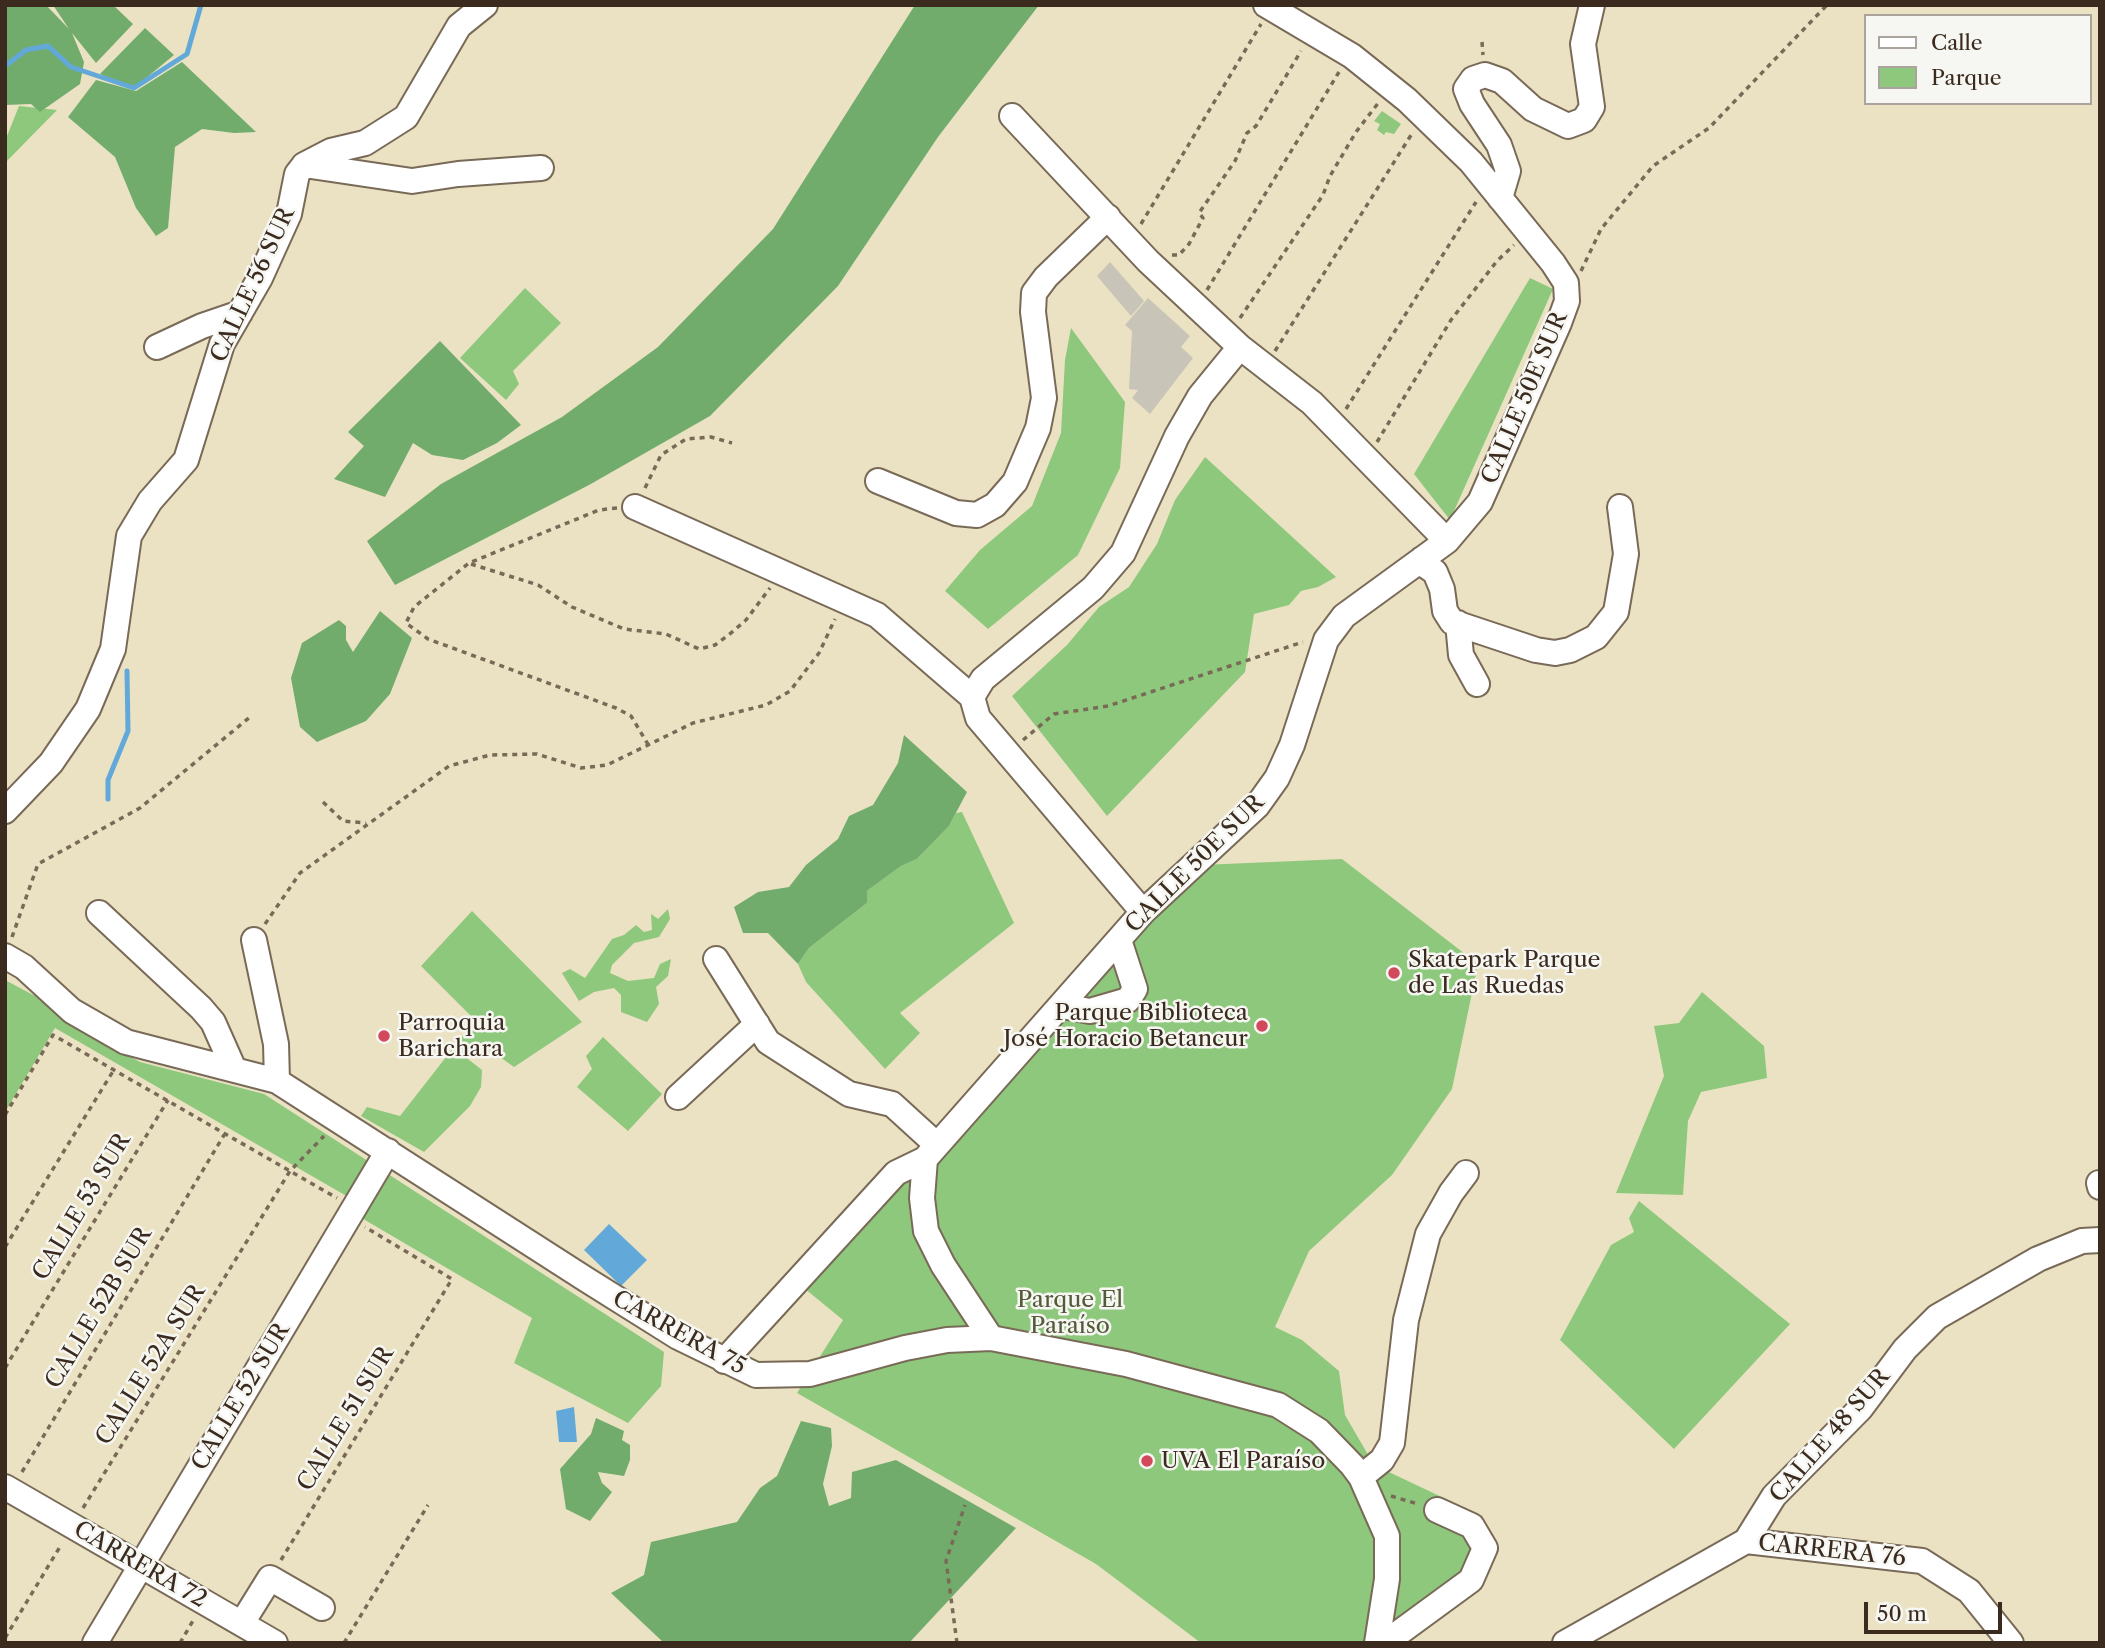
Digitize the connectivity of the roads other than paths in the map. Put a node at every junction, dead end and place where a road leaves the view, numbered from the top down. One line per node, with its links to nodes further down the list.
1 (485, 5): 5 (street)
2 (1592, 5): 7 (street)
3 (1269, 7): 7 (street, CALLE 50E SUR)
4 (1012, 116): 8 (street)
5 (304, 165): 6 (street); 9 (street, CALLE 56 SUR)
6 (541, 168)
7 (1494, 190): 15 (street, CALLE 50E SUR)
8 (1108, 216): 10 (street); 12 (street)
9 (240, 313): 11 (street); 20 (street, CALLE 56 SUR)
10 (1234, 341): 15 (street); 19 (street)
11 (157, 347)
12 (878, 481)
13 (635, 507): 19 (street)
14 (1620, 508): 17 (street)
15 (1447, 541): 16 (street, CALLE 50E SUR)
16 (1422, 559): 17 (street); 21 (street, CALLE 50E SUR)
17 (1458, 623): 18 (street)
18 (1477, 684)
19 (972, 697): 21 (street)
20 (5, 811)
21 (1143, 912): 24 (street, CALLE 50E SUR)
22 (99, 913): 29 (street)
23 (254, 940): 30 (street)
24 (1119, 940): 27 (street, CALLE 50E SUR); 27 (street)
25 (7, 950): 29 (street, CARRERA 75)
26 (716, 959): 28 (street)
27 (1062, 1006): 33 (street, CALLE 50E SUR)
28 (757, 1024): 31 (street); 33 (street)
29 (233, 1068): 30 (street, CARRERA 75)
30 (277, 1081): 32 (street, CARRERA 75)
31 (678, 1097)
32 (388, 1151): 37 (street, CARRERA 75); 42 (street, CALLE 52 SUR)
33 (931, 1152): 36 (street); 37 (street, CALLE 50E SUR)
34 (1466, 1173): 38 (street)
35 (2100, 1240): 41 (street, CALLE 48 SUR)
36 (991, 1338): 37 (street, CARRERA 75); 38 (street, CARRERA 75)
37 (724, 1361)
38 (1364, 1482): 47 (street, CARRERA 75)
39 (8, 1489): 42 (street, CARRERA 72)
40 (1437, 1510): 48 (street)
41 (1746, 1541): 49 (street, CALLE 48 SUR); 50 (street, CARRERA 76)
42 (141, 1565): 44 (street, CARRERA 72); 45 (street, CALLE 52 SUR)
43 (322, 1608): 44 (street)
44 (242, 1623): 46 (street, CARRERA 72)
45 (95, 1643)
46 (275, 1643)
47 (1377, 1643)
48 (1385, 1643)
49 (1565, 1643)
50 (2011, 1643)

